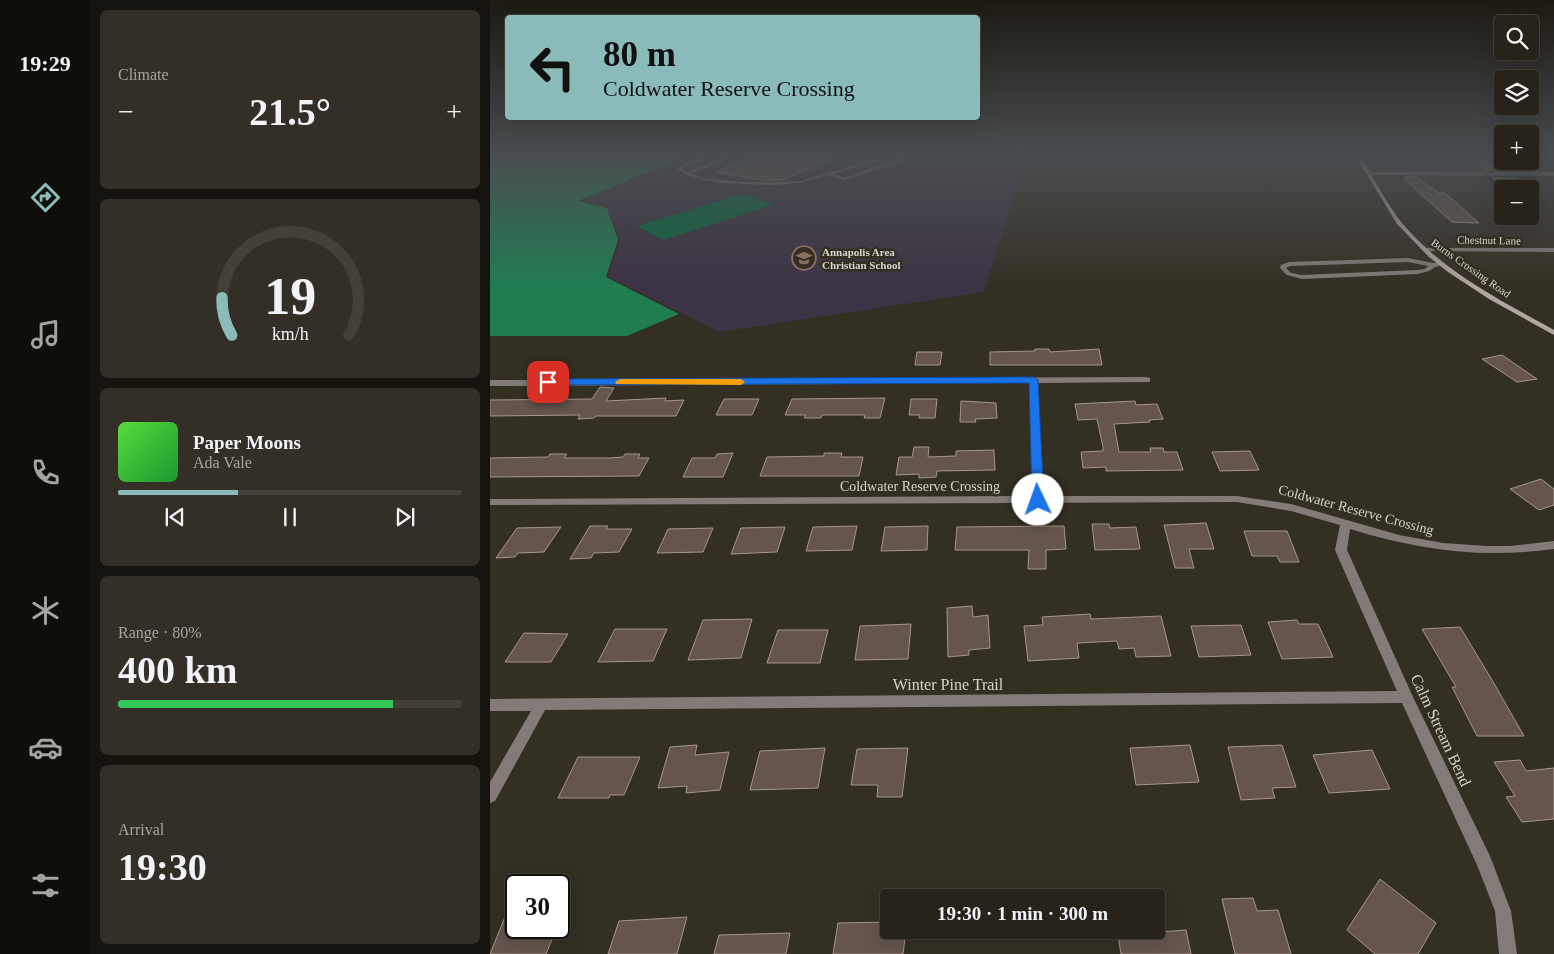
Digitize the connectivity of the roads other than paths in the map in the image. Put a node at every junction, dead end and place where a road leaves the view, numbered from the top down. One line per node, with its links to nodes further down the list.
1 (1385, 200): 2 (street, Burns Crossing Road)
2 (1424, 249): 3 (street, Chestnut Lane); 4 (street, Burns Crossing Road)
3 (1554, 250)
4 (1443, 264): 5 (lane); 6 (street, Burns Crossing Road)
5 (1433, 265): 5 (lane)
6 (1554, 333)
7 (1033, 380): 8 (street); 9 (street); 10 (street)
8 (1147, 380)
9 (490, 383)
10 (1038, 500): 11 (street, Coldwater Reserve Crossing); 12 (street, Coldwater Reserve Crossing)
11 (490, 502)
12 (1346, 523): 13 (street, Coldwater Reserve Crossing); 14 (street, Calm Stream Bend)
13 (1554, 545)
14 (1406, 697): 16 (street, Winter Pine Trail); 18 (street, Calm Stream Bend)
15 (490, 705): 16 (street, Winter Pine Trail)
16 (541, 705): 17 (street)
17 (490, 796)
18 (1508, 954)

